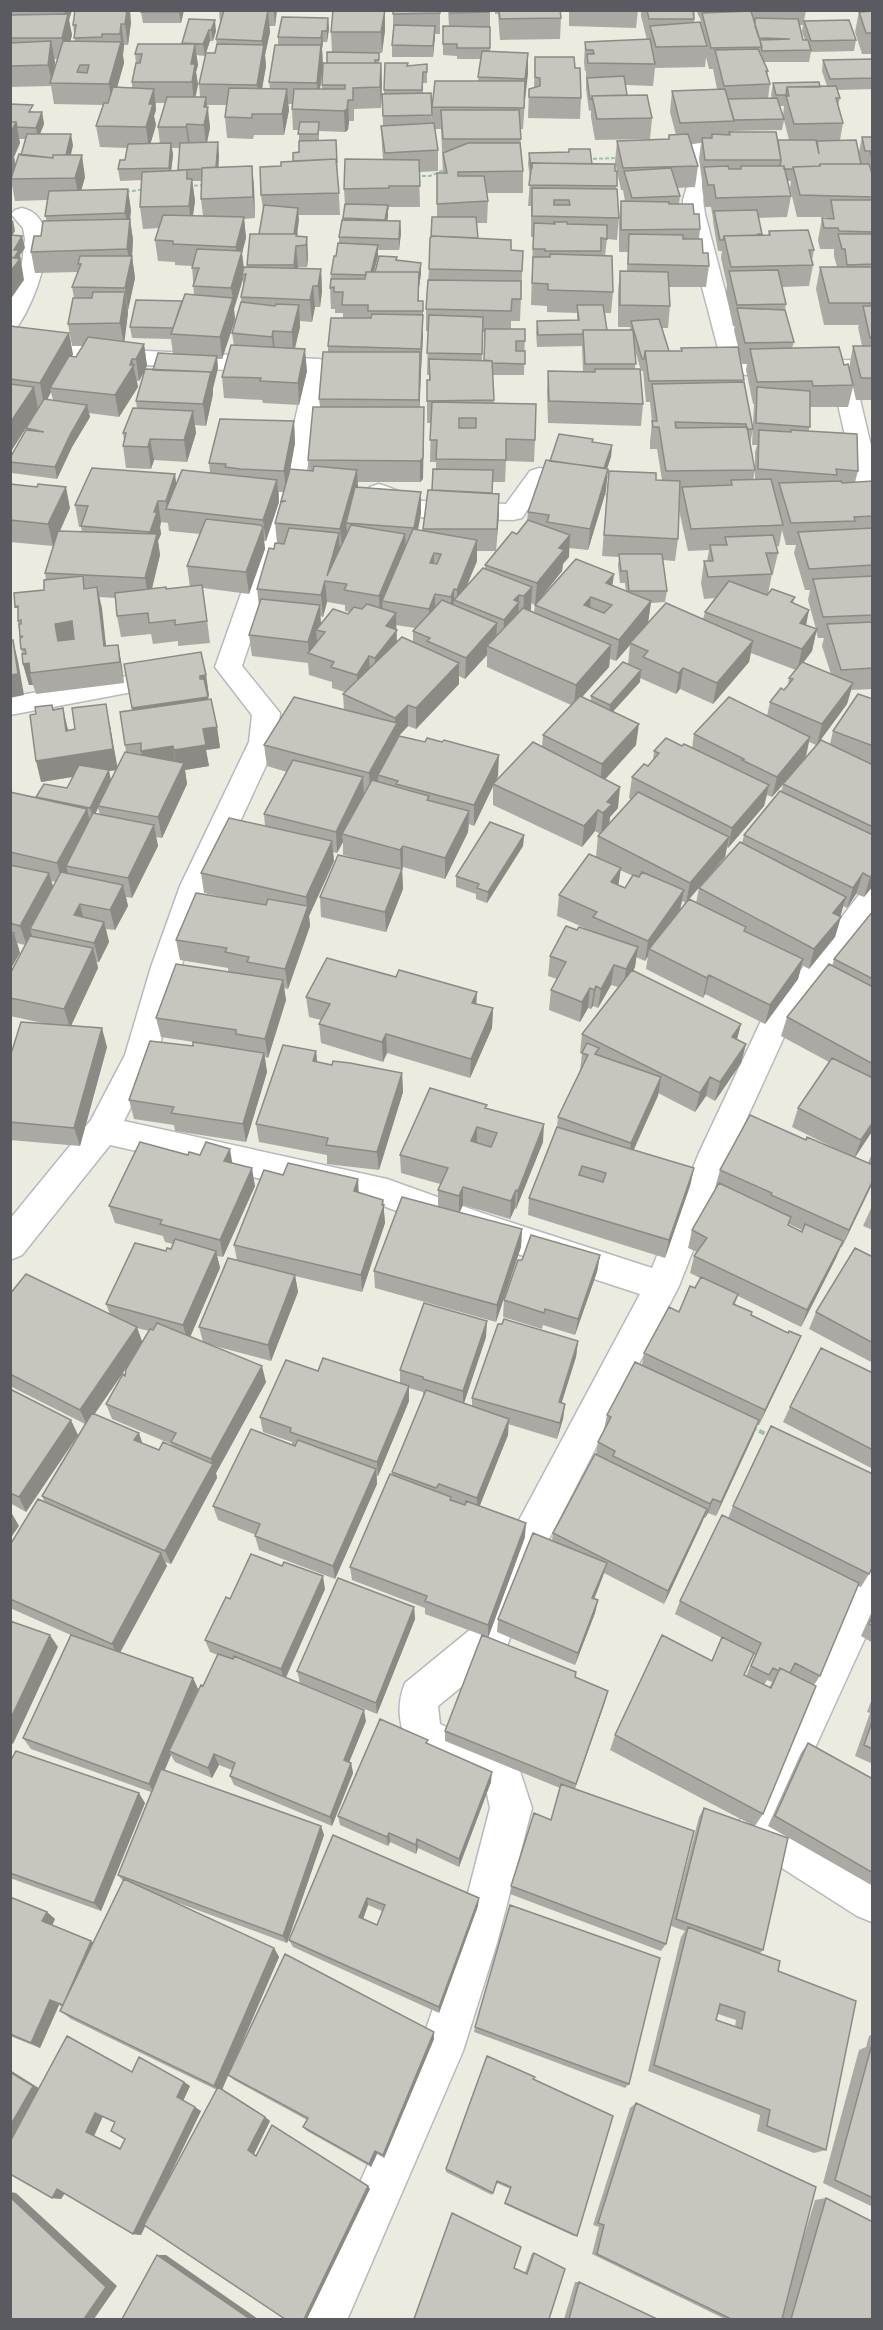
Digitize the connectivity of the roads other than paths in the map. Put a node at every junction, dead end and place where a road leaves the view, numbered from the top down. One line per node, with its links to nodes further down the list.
1 (769, 147): 5 (street)
2 (22, 214): 3 (street)
3 (10, 321)
4 (10, 339): 11 (street)
5 (841, 367): 6 (street); 9 (street)
6 (873, 367)
7 (360, 488): 8 (street)
8 (675, 495)
9 (872, 495): 10 (street)
10 (819, 499)
11 (210, 670): 12 (street); 14 (street)
12 (10, 706)
13 (867, 915): 16 (street)
14 (103, 1130): 15 (street); 16 (street)
15 (10, 1245)
16 (662, 1286): 19 (street)
17 (873, 1581): 18 (street)
18 (873, 1901)
19 (323, 2319)

